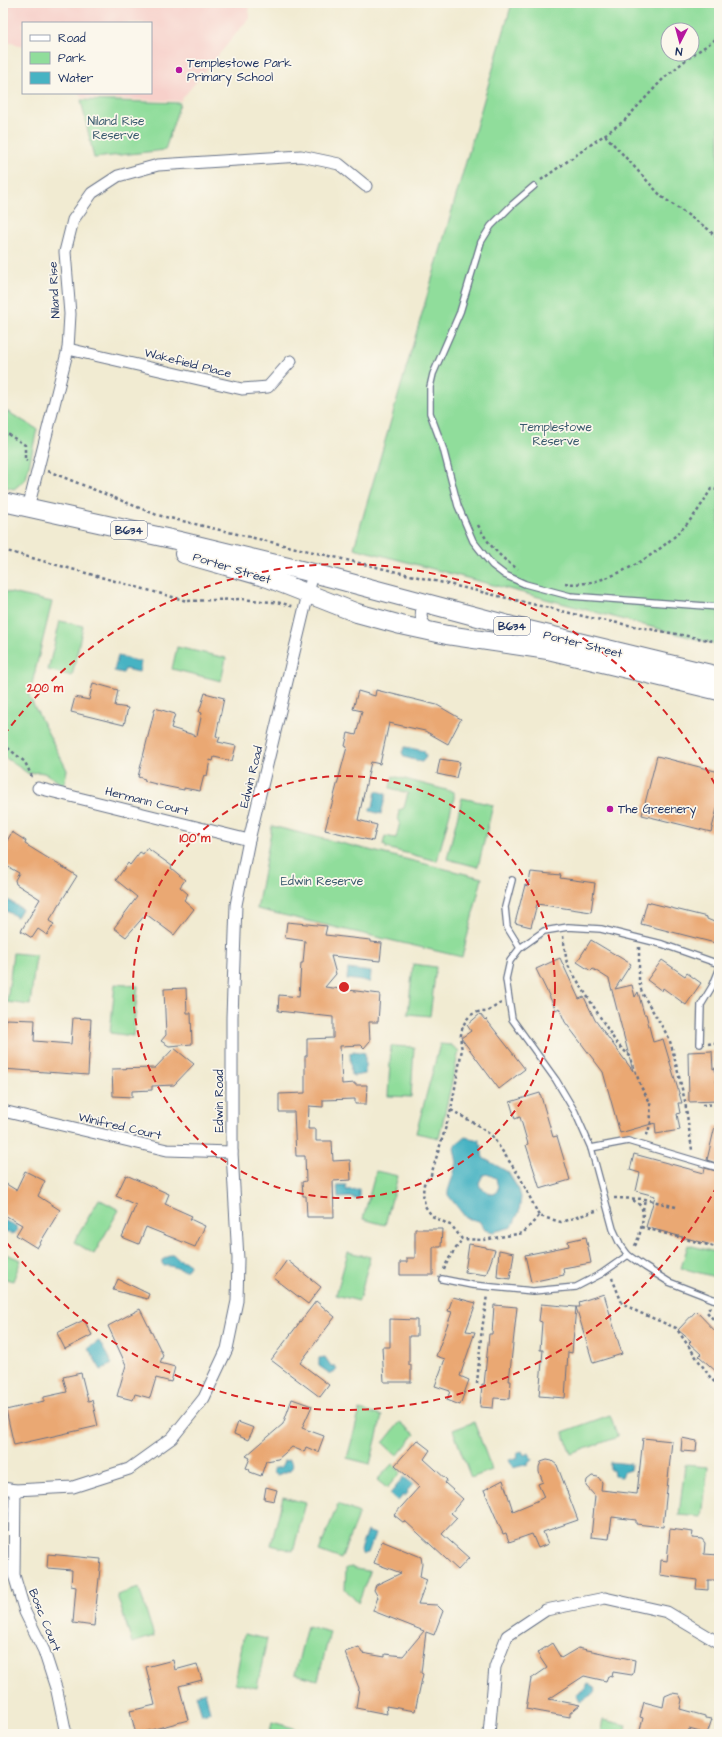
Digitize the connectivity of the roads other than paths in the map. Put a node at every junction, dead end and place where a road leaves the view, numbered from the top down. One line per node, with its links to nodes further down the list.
1 (366, 186): 3 (street, Niland Rise)
2 (534, 186): 10 (lane)
3 (68, 349): 4 (street, Wakefield Place); 6 (street, Niland Rise)
4 (291, 361)
5 (3, 502): 6 (main road, Porter Street)
6 (28, 508): 7 (main road, Porter Street / B634); 8 (main road, Porter Street / B634)
7 (313, 573): 8 (street, Edwin Road); 9 (main road, Porter Street / B634)
8 (306, 602): 11 (main road, Porter Street / B634); 15 (street, Edwin Road)
9 (424, 603): 11 (street); 12 (main road, Porter Street / B634)
10 (719, 607)
11 (435, 632): 13 (main road, Porter Street / B634)
12 (719, 676)
13 (719, 691)
14 (38, 788): 15 (street, Hermann Court)
15 (249, 840): 23 (street, Edwin Road)
16 (512, 880): 17 (lane)
17 (520, 948): 18 (lane); 22 (lane)
18 (719, 964)
19 (719, 970): 20 (lane)
20 (700, 1044)
21 (3, 1111): 23 (street, Winifred Court)
22 (591, 1148): 24 (lane); 25 (lane)
23 (232, 1152): 29 (street, Edwin Road)
24 (719, 1168)
25 (628, 1255): 26 (lane); 27 (lane)
26 (442, 1279)
27 (716, 1300)
28 (3, 1488): 29 (street, Edwin Road)
29 (15, 1490): 31 (street, Bosc Court)
30 (719, 1643): 32 (street)
31 (66, 1734)
32 (489, 1734)

